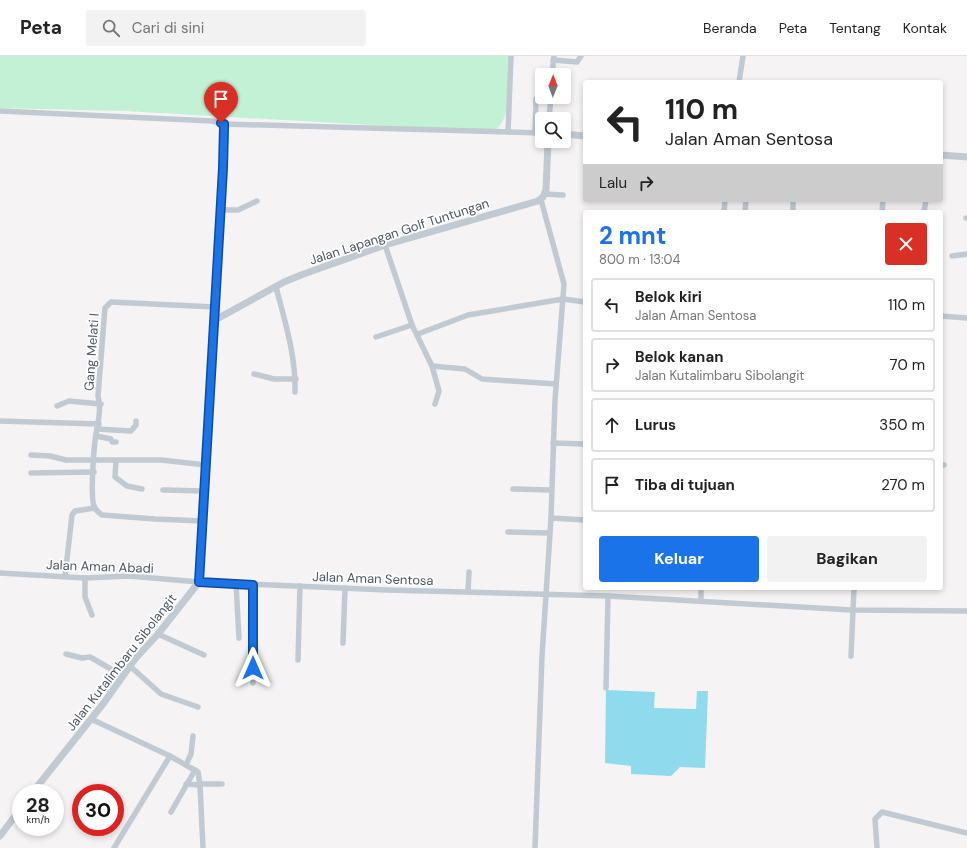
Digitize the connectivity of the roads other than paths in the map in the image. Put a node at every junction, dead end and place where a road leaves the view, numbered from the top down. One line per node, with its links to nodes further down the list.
1 (511, 56): 9 (street)
2 (581, 56): 4 (street)
3 (743, 56): 6 (street)
4 (554, 58): 5 (street)
5 (553, 68)
6 (739, 80)
7 (0, 111): 8 (street)
8 (224, 124): 9 (street); 19 (street)
9 (508, 132): 10 (street)
10 (535, 133)
11 (571, 135): 12 (street)
12 (583, 136)
13 (547, 148): 17 (street)
14 (943, 155): 15 (street)
15 (967, 157)
16 (563, 195): 17 (street)
17 (543, 197): 20 (street, Jalan Lapangan Golf Tuntungan); 24 (street)
18 (257, 201): 19 (street)
19 (220, 210): 26 (street)
20 (385, 245): 23 (street, Jalan Lapangan Golf Tuntungan); 30 (street)
21 (967, 254): 22 (street)
22 (952, 256)
23 (276, 287): 29 (street, Jalan Lapangan Golf Tuntungan); 35 (street)
24 (564, 299): 25 (street); 31 (street); 36 (street)
25 (583, 302)
26 (215, 307): 29 (street); 38 (street, Gang Melati I)
27 (943, 316): 28 (street)
28 (967, 318)
29 (214, 320): 51 (street)
30 (412, 325): 31 (street); 32 (street)
31 (418, 334): 33 (street)
32 (376, 337)
33 (432, 366): 36 (street); 39 (street)
34 (254, 374): 35 (street)
35 (296, 379): 37 (street)
36 (556, 384): 46 (street)
37 (295, 392)
38 (100, 404): 40 (street); 43 (street, Gang Melati I)
39 (435, 404)
40 (57, 406)
41 (0, 421): 43 (street)
42 (136, 421): 43 (street)
43 (98, 426): 44 (street, Gang Melati I)
44 (96, 436): 45 (street); 49 (street, Gang Melati I)
45 (116, 442)
46 (553, 443): 47 (street); 57 (street)
47 (583, 444)
48 (31, 455): 49 (street)
49 (95, 461): 50 (street); 52 (street, Gang Melati I)
50 (116, 461): 51 (street); 54 (street)
51 (206, 465): 58 (street)
52 (94, 472): 53 (street); 59 (street, Gang Melati I)
53 (31, 473)
54 (142, 489)
55 (513, 489): 57 (street)
56 (163, 490): 58 (street)
57 (551, 490): 60 (street)
58 (204, 491): 62 (street)
59 (95, 508): 62 (street); 67 (street)
60 (551, 518): 61 (street); 64 (street)
61 (583, 520)
62 (203, 521): 69 (street)
63 (508, 532): 64 (street)
64 (550, 533): 77 (street)
65 (469, 572): 76 (street)
66 (0, 573): 67 (street, Jalan Aman Abadi)
67 (65, 576): 68 (street, Jalan Aman Abadi)
68 (85, 578): 69 (street, Jalan Aman Abadi); 82 (street)
69 (199, 582): 70 (street, Jalan Aman Sentosa); 83 (street, Jalan Kutalimbaru Sibolangit)
70 (236, 584): 71 (street, Jalan Aman Sentosa); 84 (street)
71 (253, 585): 72 (street, Jalan Aman Sentosa); 92 (street)
72 (300, 586): 73 (street, Jalan Aman Sentosa); 89 (street)
73 (345, 588): 76 (street, Jalan Aman Sentosa); 85 (street)
74 (701, 590): 79 (street)
75 (854, 590): 80 (street)
76 (468, 592): 77 (street, Jalan Aman Sentosa)
77 (546, 594): 78 (street, Jalan Aman Sentosa); 110 (street)
78 (608, 596): 79 (street, Jalan Aman Sentosa); 93 (street)
79 (701, 600): 80 (street, Jalan Aman Sentosa)
80 (852, 610): 81 (street, Jalan Aman Sentosa); 88 (street)
81 (967, 612)
82 (92, 614)
83 (158, 634): 87 (street); 90 (street, Jalan Kutalimbaru Sibolangit)
84 (239, 638)
85 (343, 643)
86 (66, 654): 91 (street)
87 (204, 654)
88 (851, 656)
89 (298, 660)
90 (130, 666): 91 (street, Jalan Kutalimbaru Sibolangit); 94 (street)
91 (123, 676): 95 (street, Jalan Kutalimbaru Sibolangit)
92 (253, 682)
93 (606, 688)
94 (198, 706)
95 (91, 719): 97 (street); 100 (street, Jalan Kutalimbaru Sibolangit)
96 (193, 736): 98 (street)
97 (170, 756): 98 (street); 108 (street)
98 (186, 765): 99 (street)
99 (195, 770): 101 (street); 102 (street)
100 (39, 784)
101 (186, 784): 102 (street); 104 (street)
102 (200, 784): 103 (street); 109 (street)
103 (222, 784)
104 (171, 812)
105 (12, 820): 107 (street)
106 (967, 833): 111 (street)
107 (0, 836)
108 (114, 848)
109 (203, 848)
110 (535, 848)
111 (876, 848)

